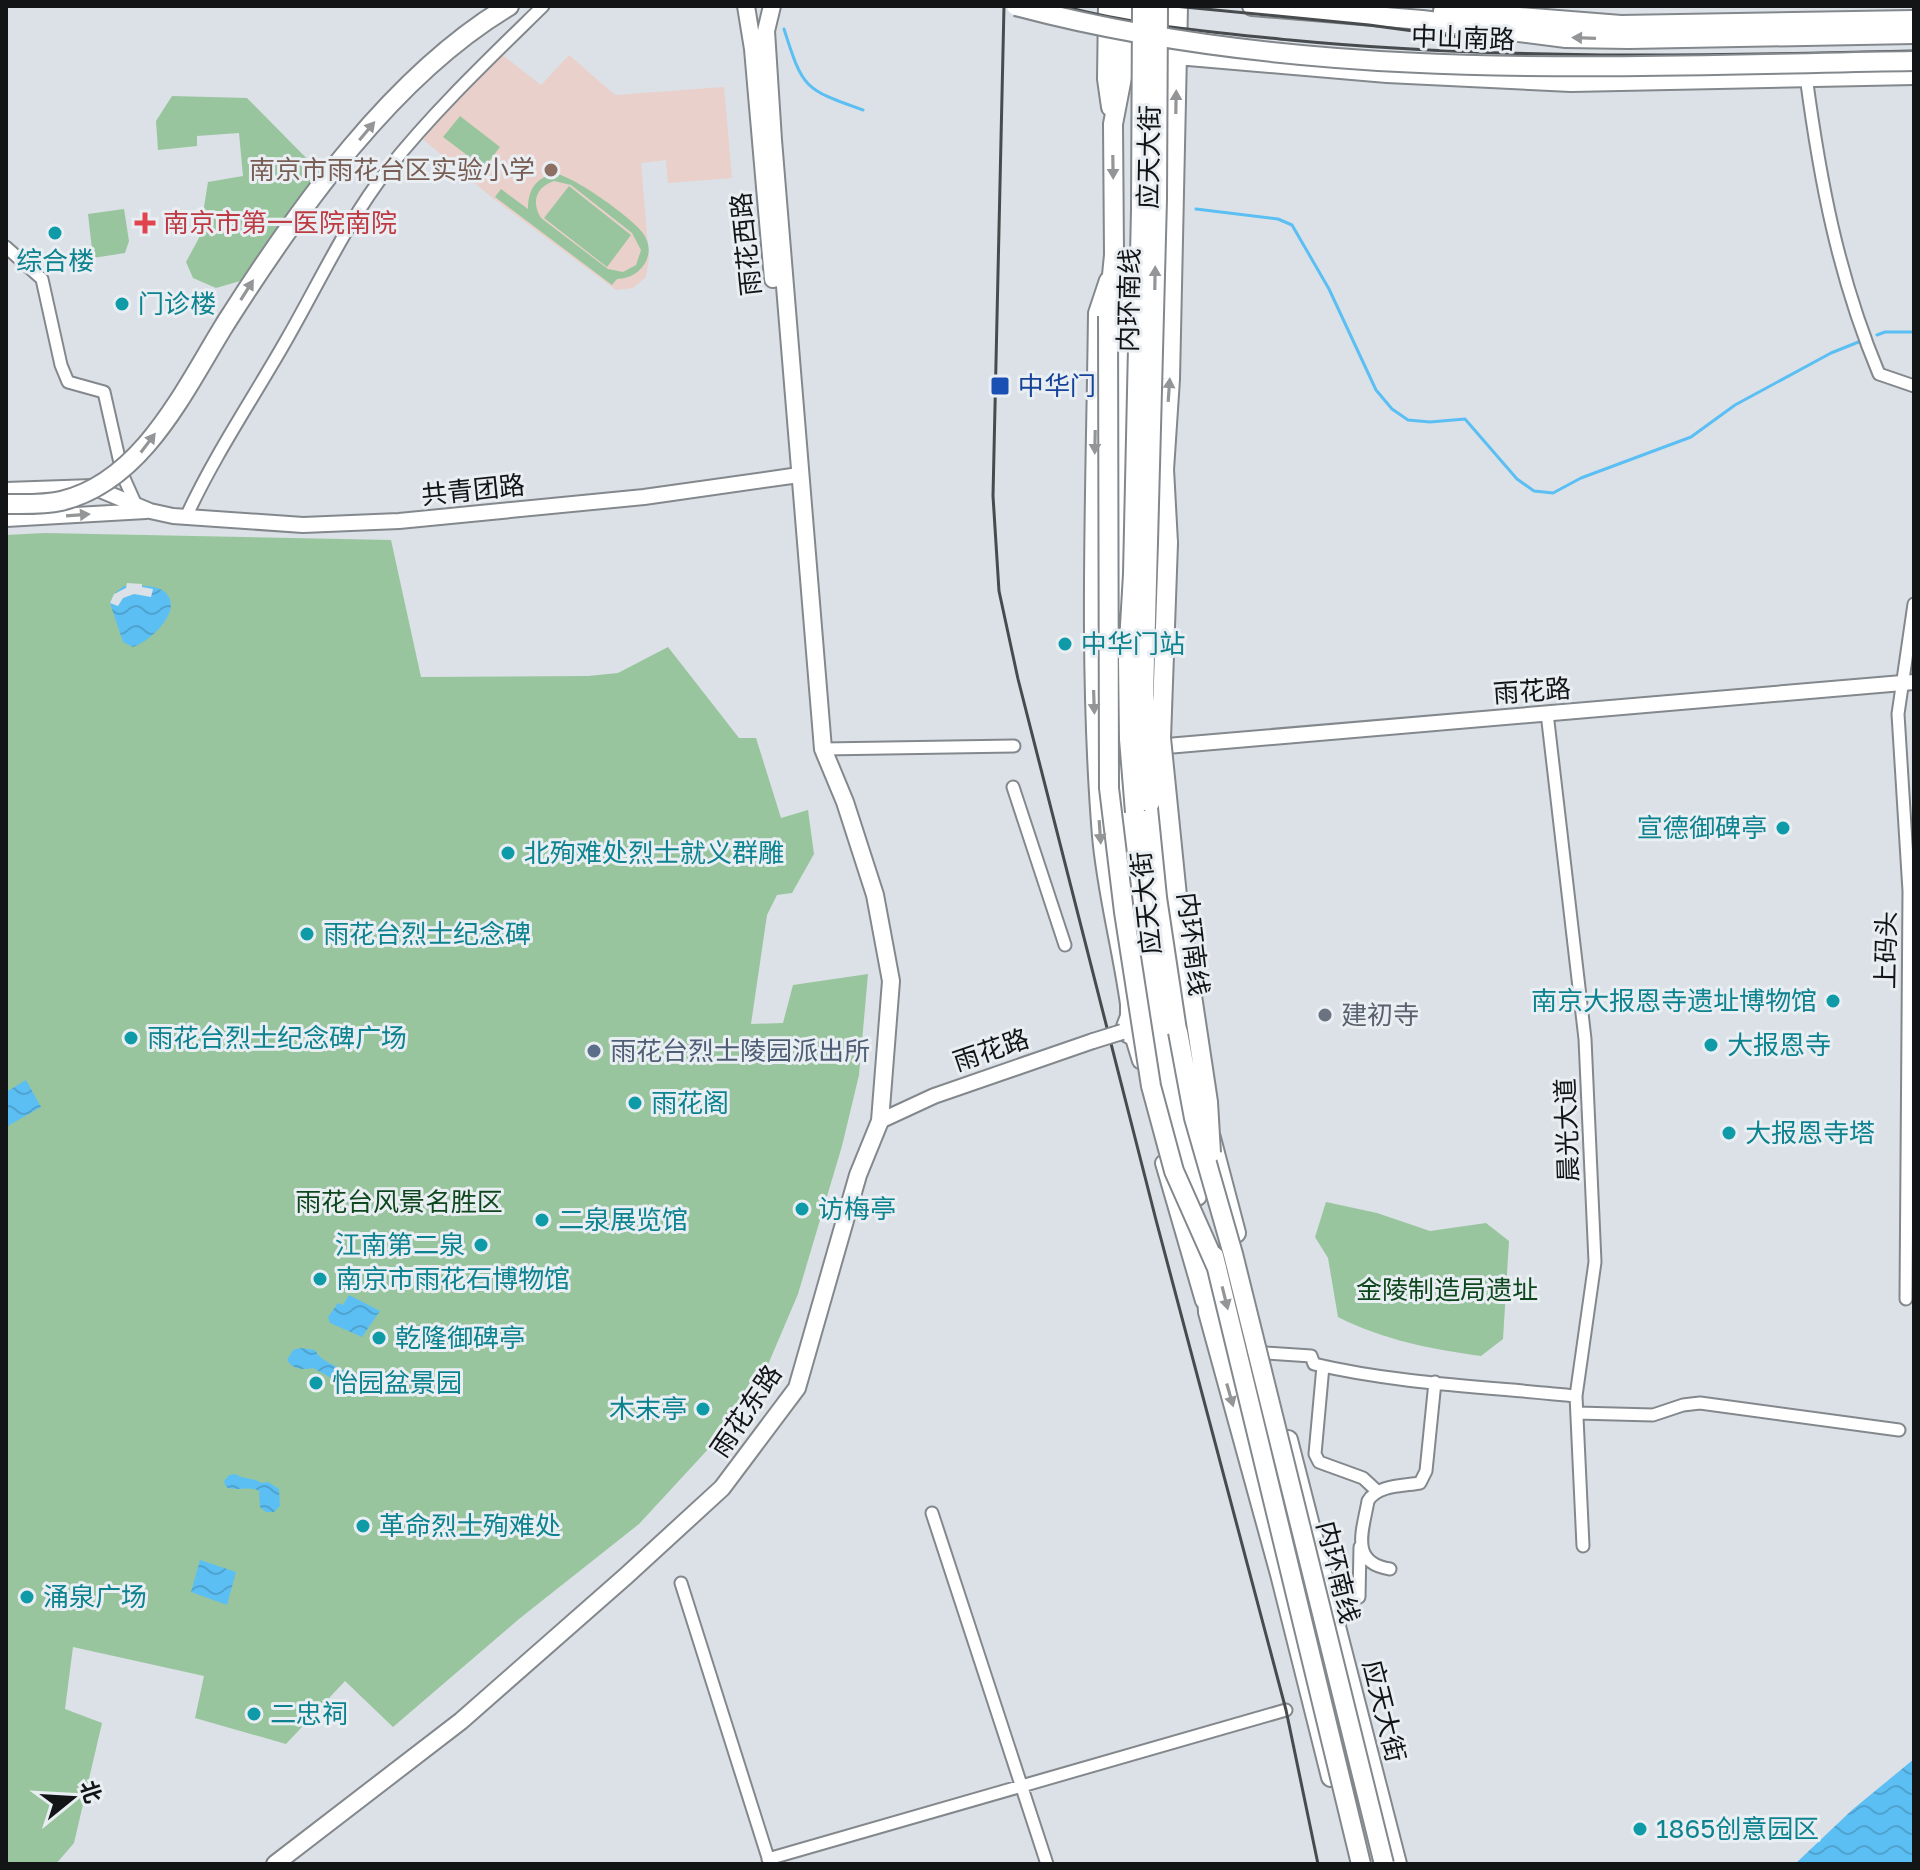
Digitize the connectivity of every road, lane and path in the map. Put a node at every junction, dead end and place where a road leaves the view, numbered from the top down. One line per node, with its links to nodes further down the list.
1 (509, 6): 24 (main road, one-way to 1, bridge)
2 (543, 6): 27 (street)
3 (746, 6): 22 (main road, 雨花西路)
4 (772, 6): 22 (main road, 雨花西路)
5 (1016, 6): 15 (main road, 中山南路, bridge)
6 (1108, 6): 17 (main road, 应天大街)
7 (1125, 6): 17 (main road, 应天大街)
8 (1142, 6): 43 (main road, 内环南线, bridge)
9 (1158, 6): 42 (main road, 内环南线, one-way to 9, bridge)
10 (1178, 6): 14 (main road, 应天大街)
11 (1252, 6): 13 (main road, one-way to 11)
12 (1376, 6): 13 (main road)
13 (1910, 25)
14 (1177, 55): 16 (main road); 21 (main road, 应天大街, one-way to 14)
15 (1911, 70): 16 (main road)
16 (1806, 76): 20 (street)
17 (1113, 124): 19 (main road, 应天大街, one-way to 19)
18 (6, 247): 25 (street)
19 (1114, 255): 33 (main road, 应天大街); 36 (street, 应天大街, one-way to 36); 43 (main road, bridge)
20 (1914, 386)
21 (1164, 469): 34 (main road, 应天大街); 42 (main road, bridge)
22 (799, 475): 27 (street, 共青团路); 35 (main road, 雨花西路)
23 (6, 490): 25 (street, 共青团路)
24 (6, 504)
25 (136, 505): 26 (street, 共青团路)
26 (150, 511): 27 (street, 共青团路); 28 (street, 共青团路, one-way to 26)
27 (186, 517)
28 (6, 519)
29 (1914, 604): 30 (street, 上码头)
30 (1907, 683): 31 (street, 雨花路); 44 (street, 上码头)
31 (1547, 713): 34 (street, 雨花路); 50 (street, 晨光大道)
32 (1014, 746): 35 (street)
33 (1118, 746): 34 (street, 雨花路); 36 (street); 45 (main road, 应天大街)
34 (1154, 747): 46 (main road, 应天大街)
35 (823, 749): 41 (main road, 雨花东路)
36 (1096, 754): 37 (street); 40 (street, 应天大街, one-way to 40)
37 (1081, 760)
38 (1013, 787): 39 (street)
39 (1065, 945)
40 (1122, 1032): 41 (street, 雨花路, bridge); 45 (street, 应天大街)
41 (880, 1121): 63 (main road, 雨花东路)
42 (1211, 1179): 67 (main road, 内环南线, bridge)
43 (1217, 1268): 66 (main road, 内环南线, one-way to 66, bridge)
44 (1906, 1299)
45 (1208, 1312): 47 (main road, 应天大街)
46 (1266, 1353): 47 (main road); 48 (street); 68 (main road, 应天大街)
47 (1222, 1366): 65 (main road, 应天大街, one-way to 65)
48 (1323, 1366): 49 (street); 53 (street)
49 (1435, 1382): 50 (street); 53 (street)
50 (1576, 1396): 51 (street, 晨光大道)
51 (1577, 1413): 52 (street); 55 (street, 晨光大道)
52 (1899, 1430)
53 (1377, 1491): 56 (street)
54 (932, 1513): 61 (street)
55 (1583, 1546)
56 (1361, 1547): 57 (street); 59 (street)
57 (1390, 1569)
58 (681, 1583): 62 (street)
59 (1359, 1597)
60 (1286, 1710): 61 (street)
61 (1022, 1786): 62 (street); 64 (street)
62 (769, 1861)
63 (275, 1864)
64 (1047, 1864)
65 (1353, 1864)
66 (1361, 1864)
67 (1384, 1864)
68 (1397, 1864)

